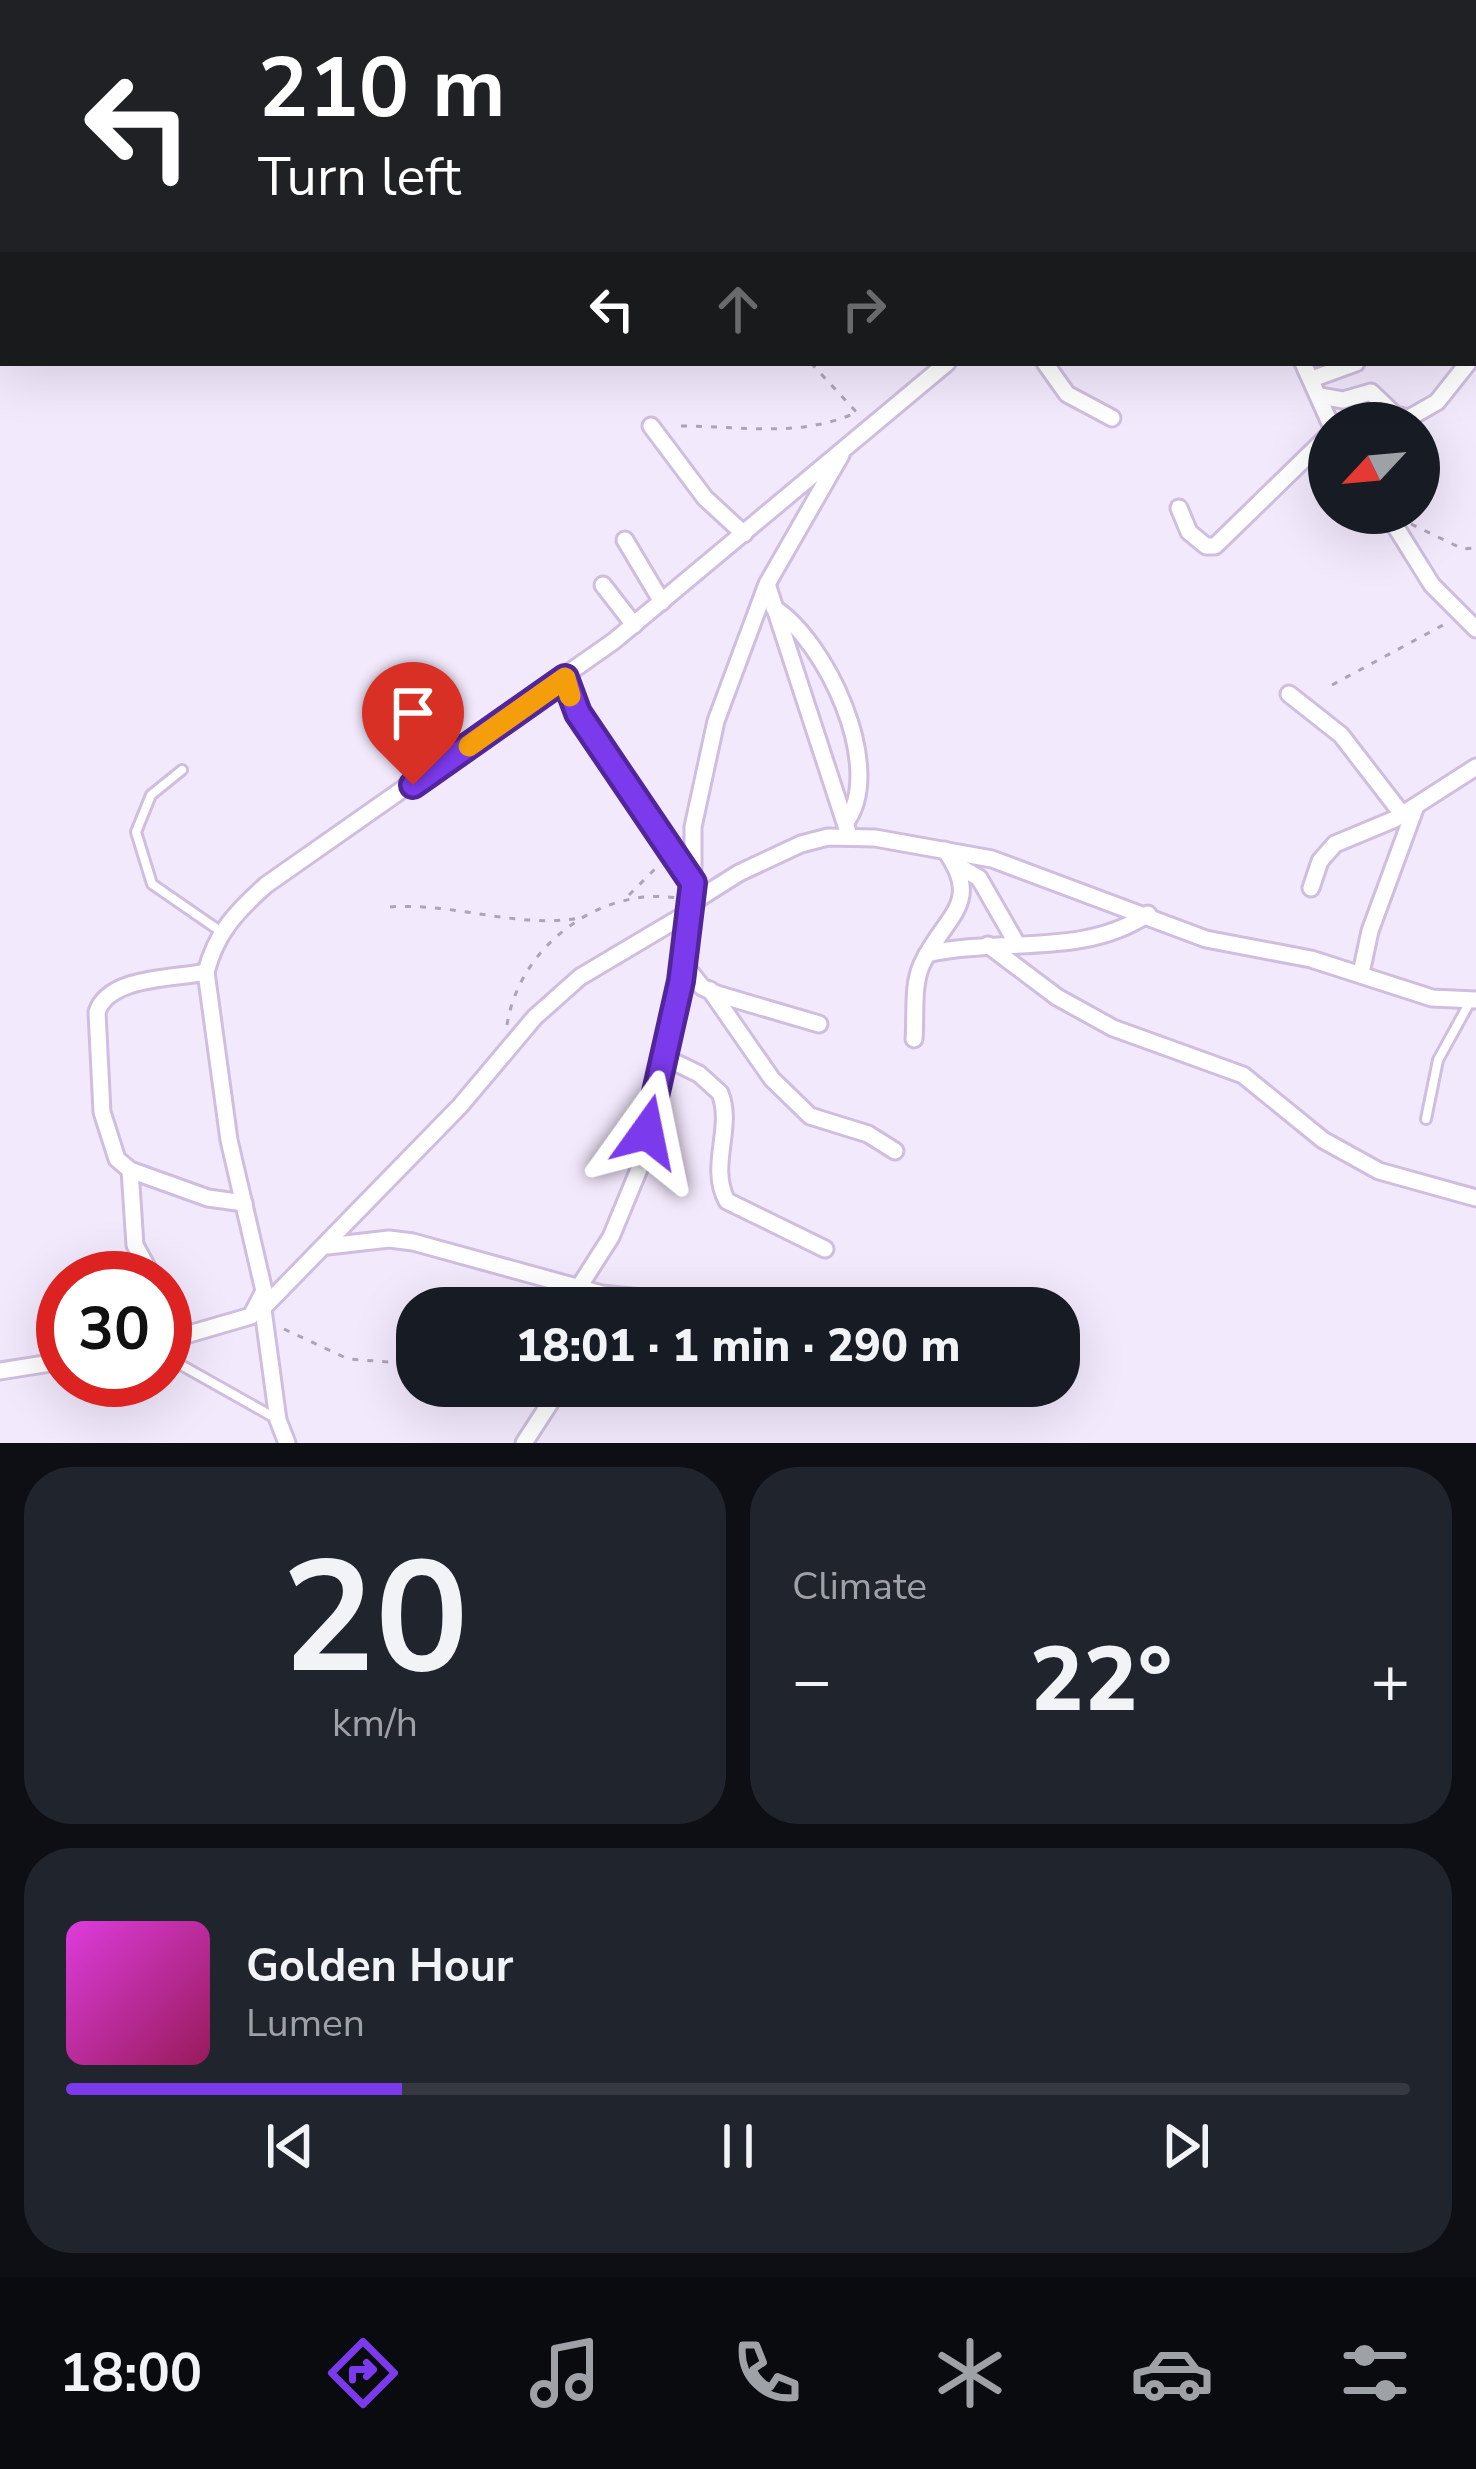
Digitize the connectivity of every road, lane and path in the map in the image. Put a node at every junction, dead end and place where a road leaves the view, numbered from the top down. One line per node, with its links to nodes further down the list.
1 (814, 366): 9 (path)
2 (942, 366): 12 (street)
3 (1047, 366): 10 (street)
4 (1338, 366): 6 (street)
5 (1468, 366): 7 (street)
6 (1308, 371): 7 (street)
7 (1320, 396): 8 (street)
8 (1322, 402)
9 (855, 413): 11 (path); 12 (path)
10 (1112, 418)
11 (681, 426)
12 (872, 426): 14 (street)
13 (651, 427): 17 (street)
14 (843, 450): 17 (street); 22 (street)
15 (1308, 456): 16 (street)
16 (1179, 508)
17 (744, 534): 24 (street)
18 (1400, 534): 26 (street)
19 (1429, 534): 21 (path)
20 (625, 540): 24 (street)
21 (1476, 548)
22 (767, 584): 25 (street); 41 (street)
23 (603, 585): 27 (street)
24 (662, 602): 27 (street)
25 (774, 608): 35 (street); 35 (street)
26 (1461, 613): 28 (street); 30 (path)
27 (634, 625): 29 (street)
28 (1476, 629)
29 (565, 678): 37 (street); 45 (street)
30 (1332, 685)
31 (1289, 694): 34 (street)
32 (1476, 767): 34 (street)
33 (182, 770): 45 (lane)
34 (1409, 810): 39 (street); 51 (street)
35 (848, 828): 36 (street); 41 (street)
36 (945, 850): 38 (street); 43 (street)
37 (672, 851): 40 (path); 41 (street)
38 (957, 866): 46 (street); 48 (street)
39 (1311, 888)
40 (628, 896): 41 (path); 44 (path)
41 (693, 899): 49 (street); 56 (street)
42 (390, 907): 44 (path)
43 (1148, 914): 46 (street); 51 (street)
44 (585, 916): 56 (path)
45 (221, 932): 50 (street)
46 (1017, 944): 47 (street)
47 (988, 945): 48 (street); 61 (street)
48 (927, 954): 55 (street)
49 (683, 963): 52 (street); 57 (street)
50 (206, 972): 60 (street); 62 (street)
51 (1361, 973): 53 (street)
52 (710, 991): 54 (street); 59 (street)
53 (1473, 1000): 58 (lane)
54 (819, 1024)
55 (914, 1039)
56 (503, 1051): 63 (street)
57 (664, 1057): 64 (street); 67 (street)
58 (1426, 1119)
59 (895, 1151)
60 (130, 1170): 62 (street); 65 (street)
61 (1476, 1198)
62 (244, 1203): 68 (street)
63 (328, 1246): 66 (street); 68 (street)
64 (825, 1249)
65 (138, 1251)
66 (579, 1287)
67 (584, 1287)
68 (263, 1310): 69 (street); 71 (path); 77 (street)
69 (192, 1334)
70 (192, 1360): 77 (lane)
71 (396, 1362)
72 (36, 1365): 73 (street)
73 (0, 1371)
74 (538, 1407): 76 (path)
75 (548, 1407): 76 (street)
76 (544, 1413): 79 (street)
77 (278, 1420): 78 (street)
78 (285, 1442)
79 (524, 1443)

